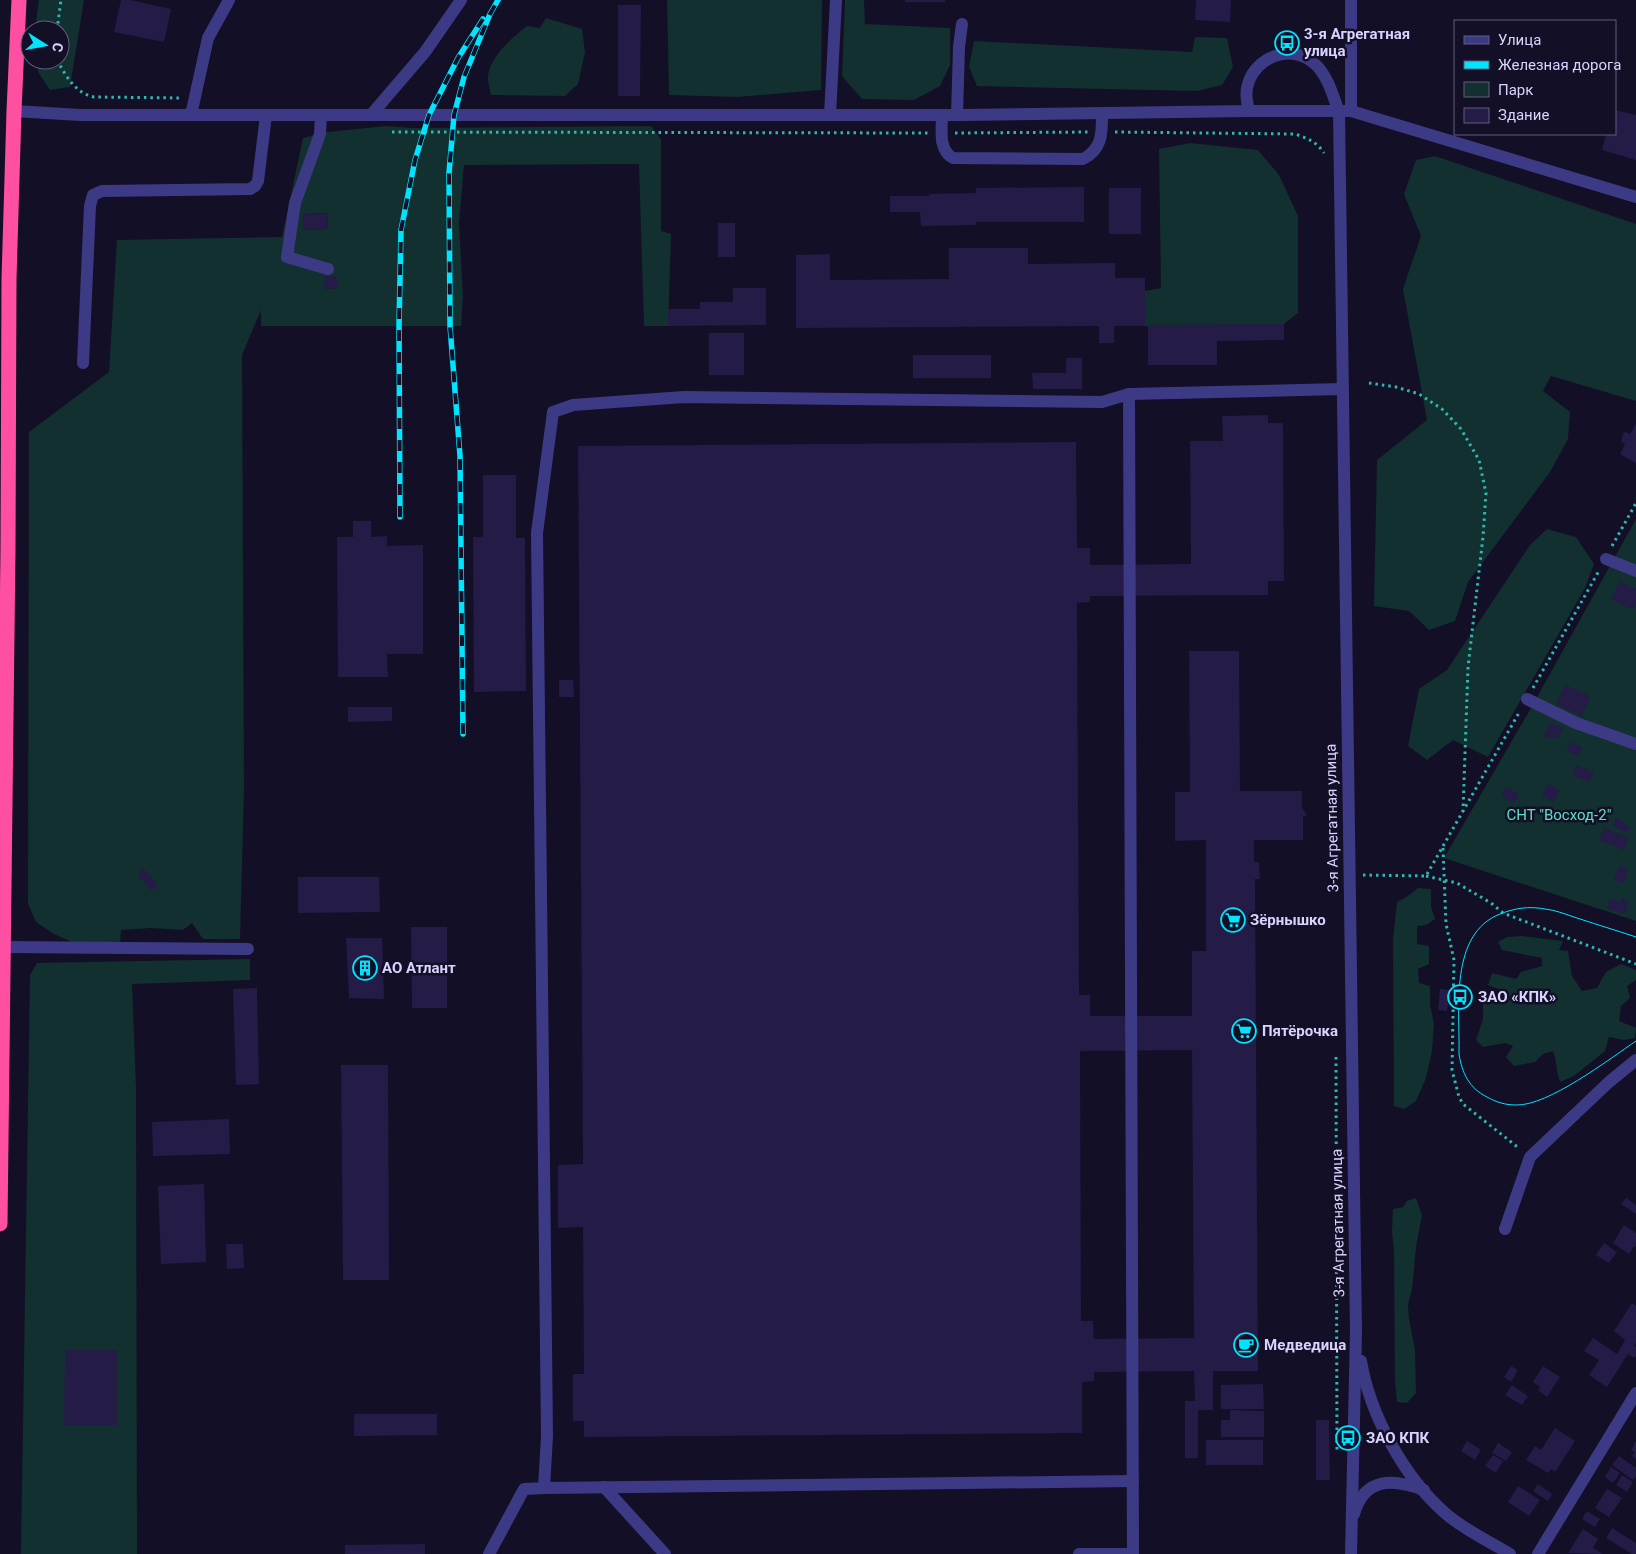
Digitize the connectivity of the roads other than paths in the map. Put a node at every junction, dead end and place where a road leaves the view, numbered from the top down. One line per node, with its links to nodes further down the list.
1 (19, 0): 7 (highway)
2 (230, 0): 11 (street)
3 (461, 0): 14 (street)
4 (836, 0): 15 (street)
5 (1351, 0): 9 (street, 3-я Агрегатная улица)
6 (962, 24): 17 (street)
7 (14, 111): 11 (street); 27 (highway)
8 (1249, 111): 9 (street); 9 (street); 10 (street)
9 (1345, 111): 18 (street); 21 (street, 3-я Агрегатная улица)
10 (1102, 113): 16 (street); 17 (street)
11 (191, 115): 12 (street)
12 (266, 115): 13 (street); 20 (street)
13 (321, 115): 14 (street); 19 (street)
14 (371, 115): 15 (street)
15 (830, 115): 16 (street)
16 (942, 115): 17 (street)
17 (956, 115)
18 (1636, 197)
19 (328, 269)
20 (83, 363)
21 (1342, 389): 22 (street); 32 (street, 3-я Агрегатная улица)
22 (1129, 394): 34 (street); 36 (street)
23 (1606, 559): 24 (street)
24 (1636, 571)
25 (1527, 699): 26 (street)
26 (1636, 744)
27 (4, 947): 28 (street); 30 (highway)
28 (248, 949)
29 (1636, 1060): 31 (street)
30 (0, 1224)
31 (1505, 1229)
32 (1356, 1332): 37 (street); 38 (street, 3-я Агрегатная улица)
33 (1634, 1401): 45 (street)
34 (1133, 1481): 35 (street); 42 (street)
35 (604, 1487): 36 (street); 40 (street)
36 (544, 1488): 39 (street)
37 (1424, 1490): 38 (street); 44 (street)
38 (1351, 1523): 43 (street, 3-я Агрегатная улица)
39 (489, 1554)
40 (665, 1554)
41 (1079, 1554): 42 (street)
42 (1133, 1554)
43 (1351, 1554)
44 (1510, 1554)
45 (1538, 1554)

